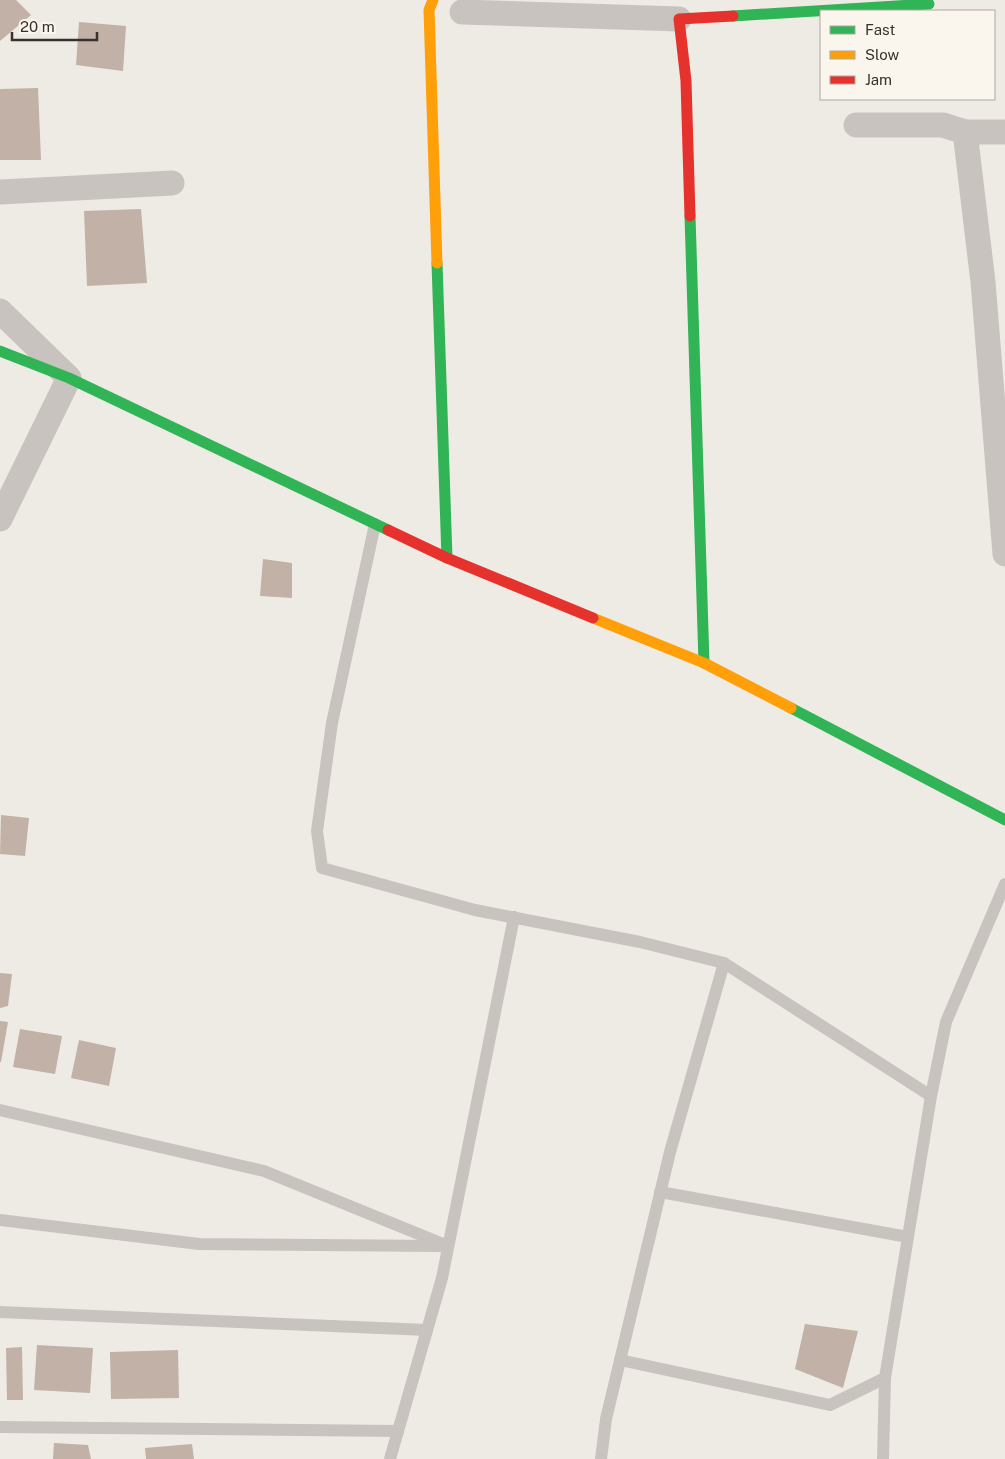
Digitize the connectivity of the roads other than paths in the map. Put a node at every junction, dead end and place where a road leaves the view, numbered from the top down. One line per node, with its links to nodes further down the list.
1 (434, 0): 19 (street)
2 (929, 4): 3 (street)
3 (829, 10)
4 (820, 11): 6 (street)
5 (462, 12): 6 (street)
6 (678, 19): 20 (street)
7 (856, 125): 8 (street)
8 (965, 132): 9 (street); 12 (street)
9 (1005, 132)
10 (172, 183): 11 (street)
11 (0, 192)
12 (994, 282): 18 (street)
13 (0, 311): 15 (street)
14 (0, 352): 15 (street)
15 (69, 378): 16 (street); 17 (street)
16 (0, 519)
17 (375, 524): 19 (street); 23 (lane)
18 (1005, 554)
19 (446, 558): 20 (street)
20 (704, 663): 21 (street)
21 (1005, 820)
22 (1005, 884): 25 (lane)
23 (514, 917): 24 (lane); 30 (lane)
24 (724, 963): 25 (lane); 27 (lane)
25 (931, 1096): 29 (lane)
26 (0, 1110): 30 (lane)
27 (660, 1192): 29 (lane); 33 (lane)
28 (0, 1220): 30 (lane)
29 (908, 1237): 34 (lane)
30 (448, 1246): 32 (lane)
31 (0, 1312): 32 (lane)
32 (427, 1330): 36 (lane)
33 (620, 1360): 34 (lane); 38 (lane)
34 (885, 1378): 39 (lane)
35 (0, 1427): 36 (lane)
36 (398, 1431): 37 (lane)
37 (390, 1459)
38 (601, 1459)
39 (883, 1459)

